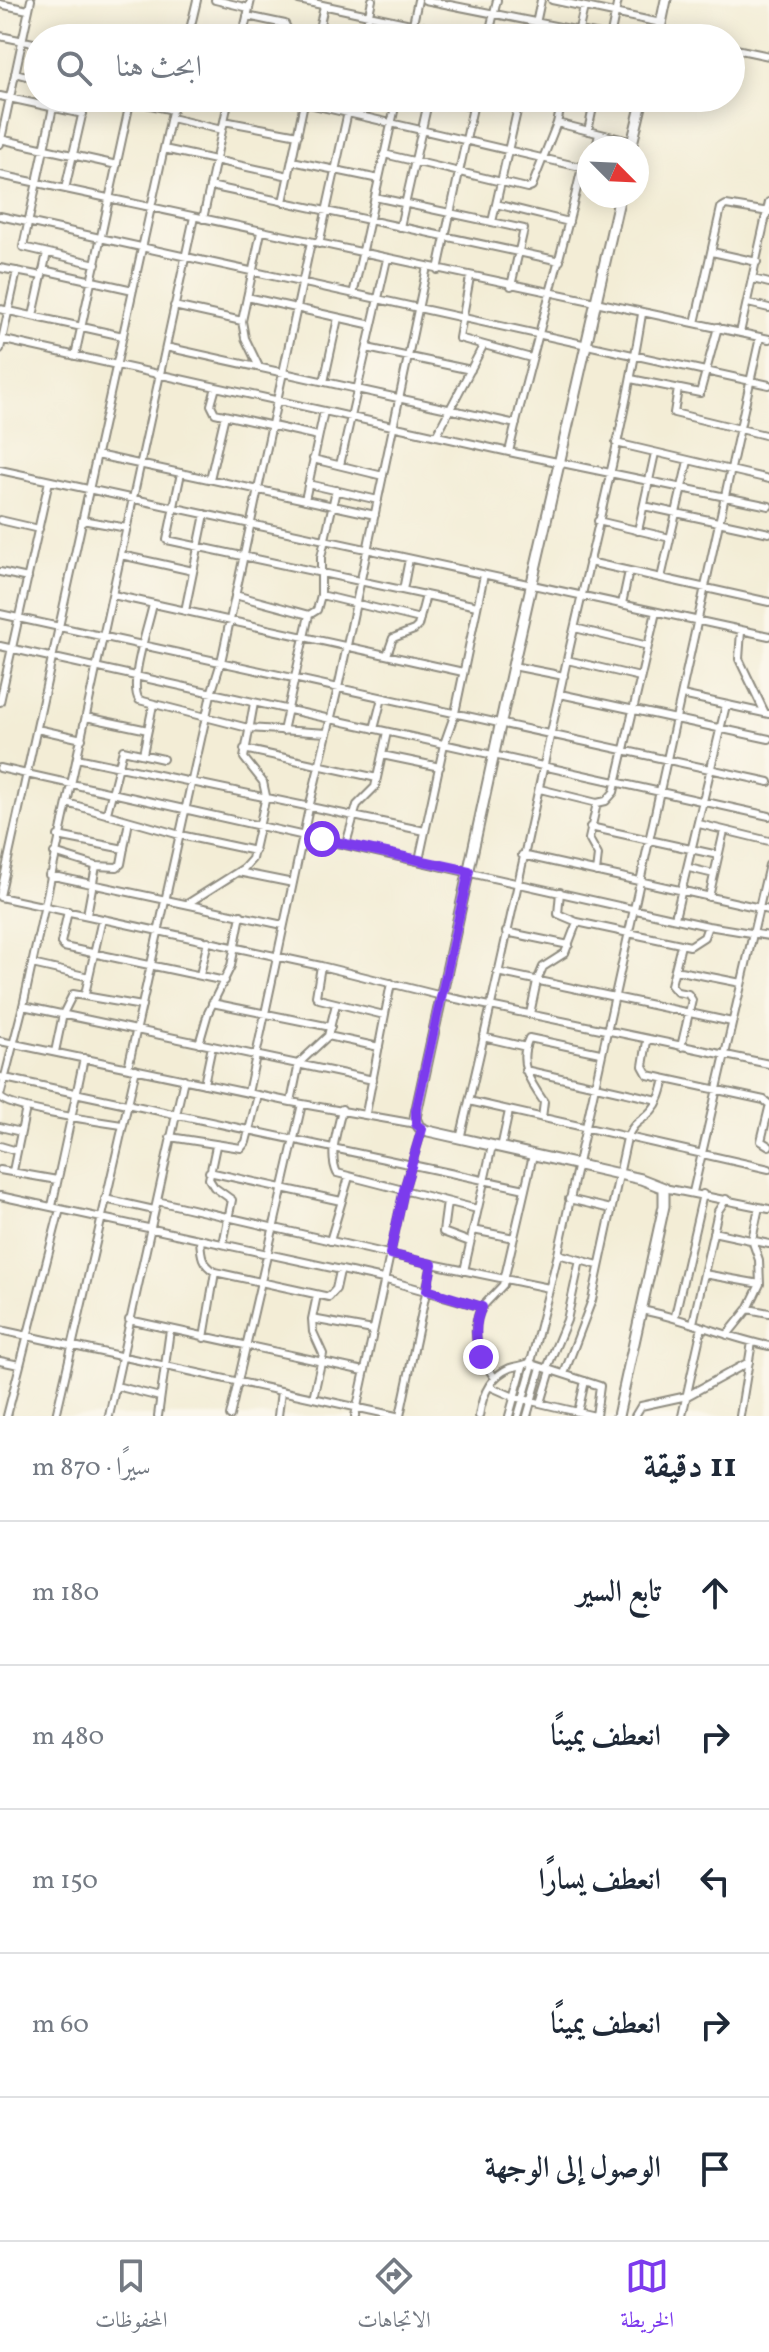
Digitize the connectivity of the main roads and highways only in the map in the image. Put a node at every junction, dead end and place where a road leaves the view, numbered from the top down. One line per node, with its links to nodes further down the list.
1 (666, 0): 2 (main road)
2 (661, 24)
3 (640, 112): 4 (main road)
4 (634, 136)
5 (617, 208): 6 (main road)
6 (618, 1416)

